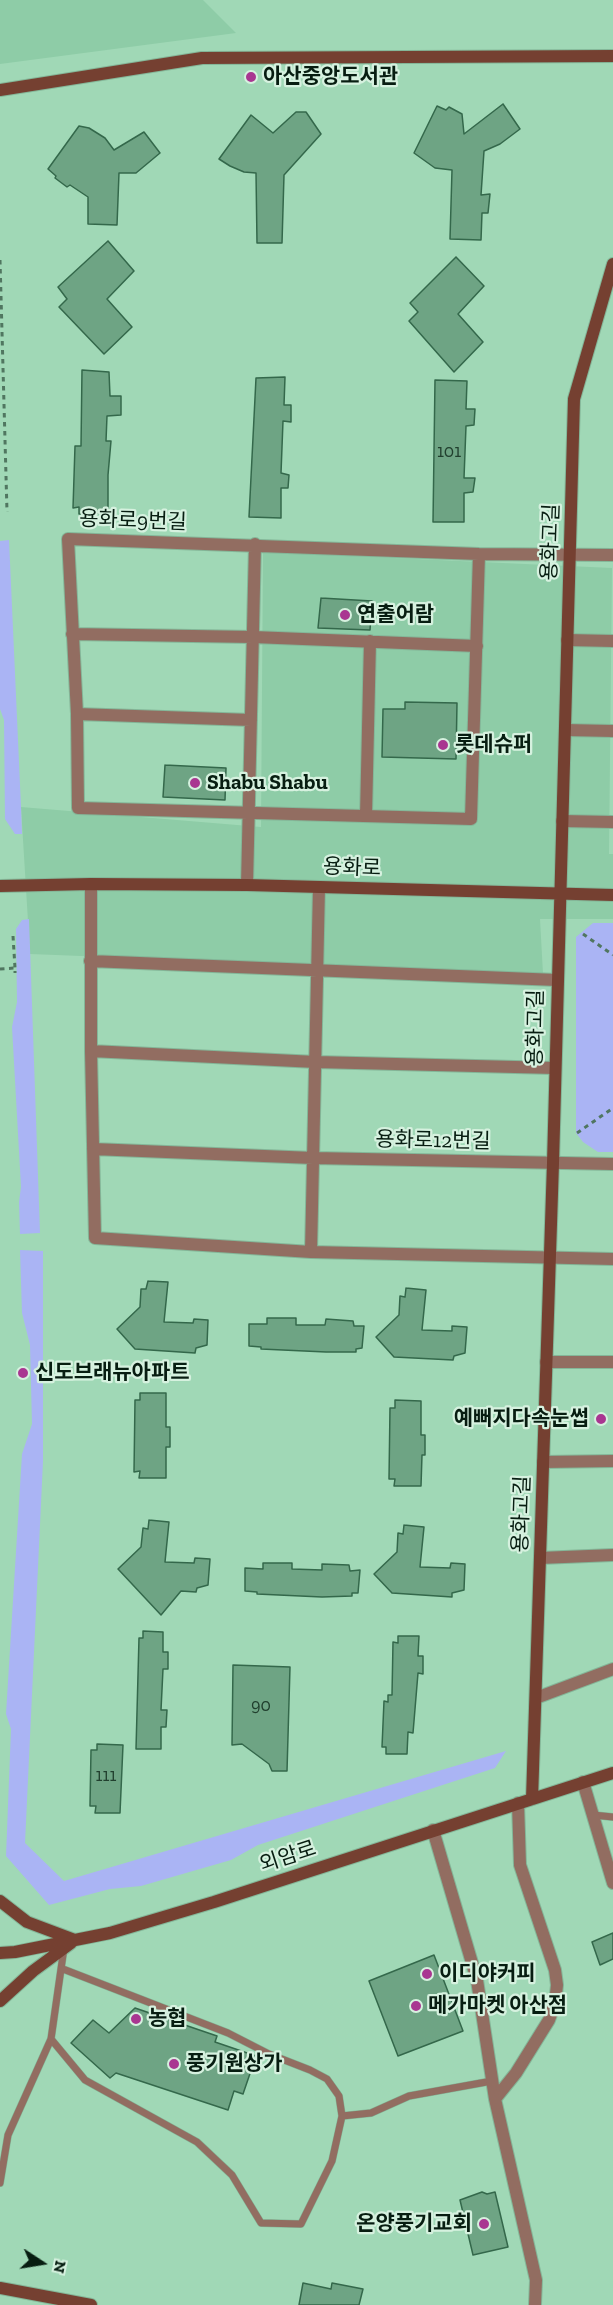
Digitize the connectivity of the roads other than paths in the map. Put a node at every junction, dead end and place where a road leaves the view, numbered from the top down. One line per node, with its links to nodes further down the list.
1 (610, 57): 2 (street)
2 (0, 90)
3 (613, 264): 6 (street, 용화고길)
4 (255, 544): 5 (street, 용화로9번길); 8 (street, 용화로9번길); 9 (street)
5 (479, 554): 6 (street, 용화로9번길); 13 (street, 용화로9번길)
6 (570, 554): 7 (street, 용화로9번길); 10 (street, 용화고길)
7 (613, 555)
8 (72, 634): 9 (street); 14 (street, 용화로9번길)
9 (253, 637): 11 (street); 15 (street)
10 (567, 640): 12 (street); 16 (street, 용화고길)
11 (370, 641): 13 (street); 19 (street)
12 (613, 641)
13 (477, 646): 19 (street, 용화로9번길)
14 (76, 714): 15 (street); 18 (street, 용화로9번길)
15 (251, 720): 18 (street)
16 (565, 730): 17 (street); 20 (street, 용화고길)
17 (613, 731)
18 (250, 812): 19 (street, 용화로9번길); 23 (street)
19 (366, 816)
20 (562, 821): 21 (street); 26 (street, 용화고길)
21 (613, 822)
22 (91, 884): 23 (street, 용화로); 24 (street, 용화로); 28 (street)
23 (247, 885): 25 (street, 용화로)
24 (0, 886)
25 (319, 887): 26 (street, 용화로); 29 (street)
26 (560, 894): 27 (street, 용화로); 30 (street, 용화고길)
27 (613, 895)
28 (90, 961): 29 (street); 31 (street)
29 (318, 972): 30 (street); 32 (street)
30 (557, 980): 33 (street, 용화고길)
31 (91, 1051): 32 (street); 34 (street)
32 (316, 1062): 33 (street); 35 (street)
33 (555, 1068): 36 (street, 용화고길)
34 (93, 1149): 35 (street, 용화로12번길); 38 (street)
35 (313, 1158): 36 (street, 용화로12번길); 38 (street)
36 (553, 1163): 37 (street, 용화로12번길); 39 (street, 용화고길)
37 (613, 1164)
38 (311, 1252): 39 (street)
39 (549, 1257): 40 (street); 41 (street, 용화고길)
40 (613, 1259)
41 (546, 1362): 42 (street); 44 (street, 용화고길)
42 (613, 1362)
43 (613, 1461): 44 (street)
44 (543, 1462): 46 (street, 용화고길)
45 (613, 1555): 46 (street)
46 (540, 1558): 48 (street, 용화고길)
47 (613, 1669): 48 (street)
48 (536, 1698): 51 (street, 용화고길)
49 (613, 1773): 50 (street, 외암로)
50 (583, 1782): 51 (street, 외암로); 53 (street)
51 (532, 1799): 52 (street, 외암로)
52 (518, 1803): 55 (street, 외암로); 65 (street)
53 (593, 1815): 54 (lane); 56 (street)
54 (613, 1817)
55 (433, 1830): 58 (street, 외암로); 64 (street)
56 (613, 1883)
57 (0, 1901): 58 (street)
58 (76, 1940): 59 (street); 60 (street, 외암로)
59 (64, 1948): 61 (lane); 62 (street)
60 (0, 1953)
61 (63, 1969): 63 (lane); 66 (lane)
62 (0, 2001)
63 (51, 2039): 66 (lane); 67 (lane)
64 (492, 2081): 65 (street); 66 (lane)
65 (495, 2099): 70 (street)
66 (342, 2116)
67 (0, 2183)
68 (0, 2288): 69 (street)
69 (91, 2305)
70 (535, 2305)

